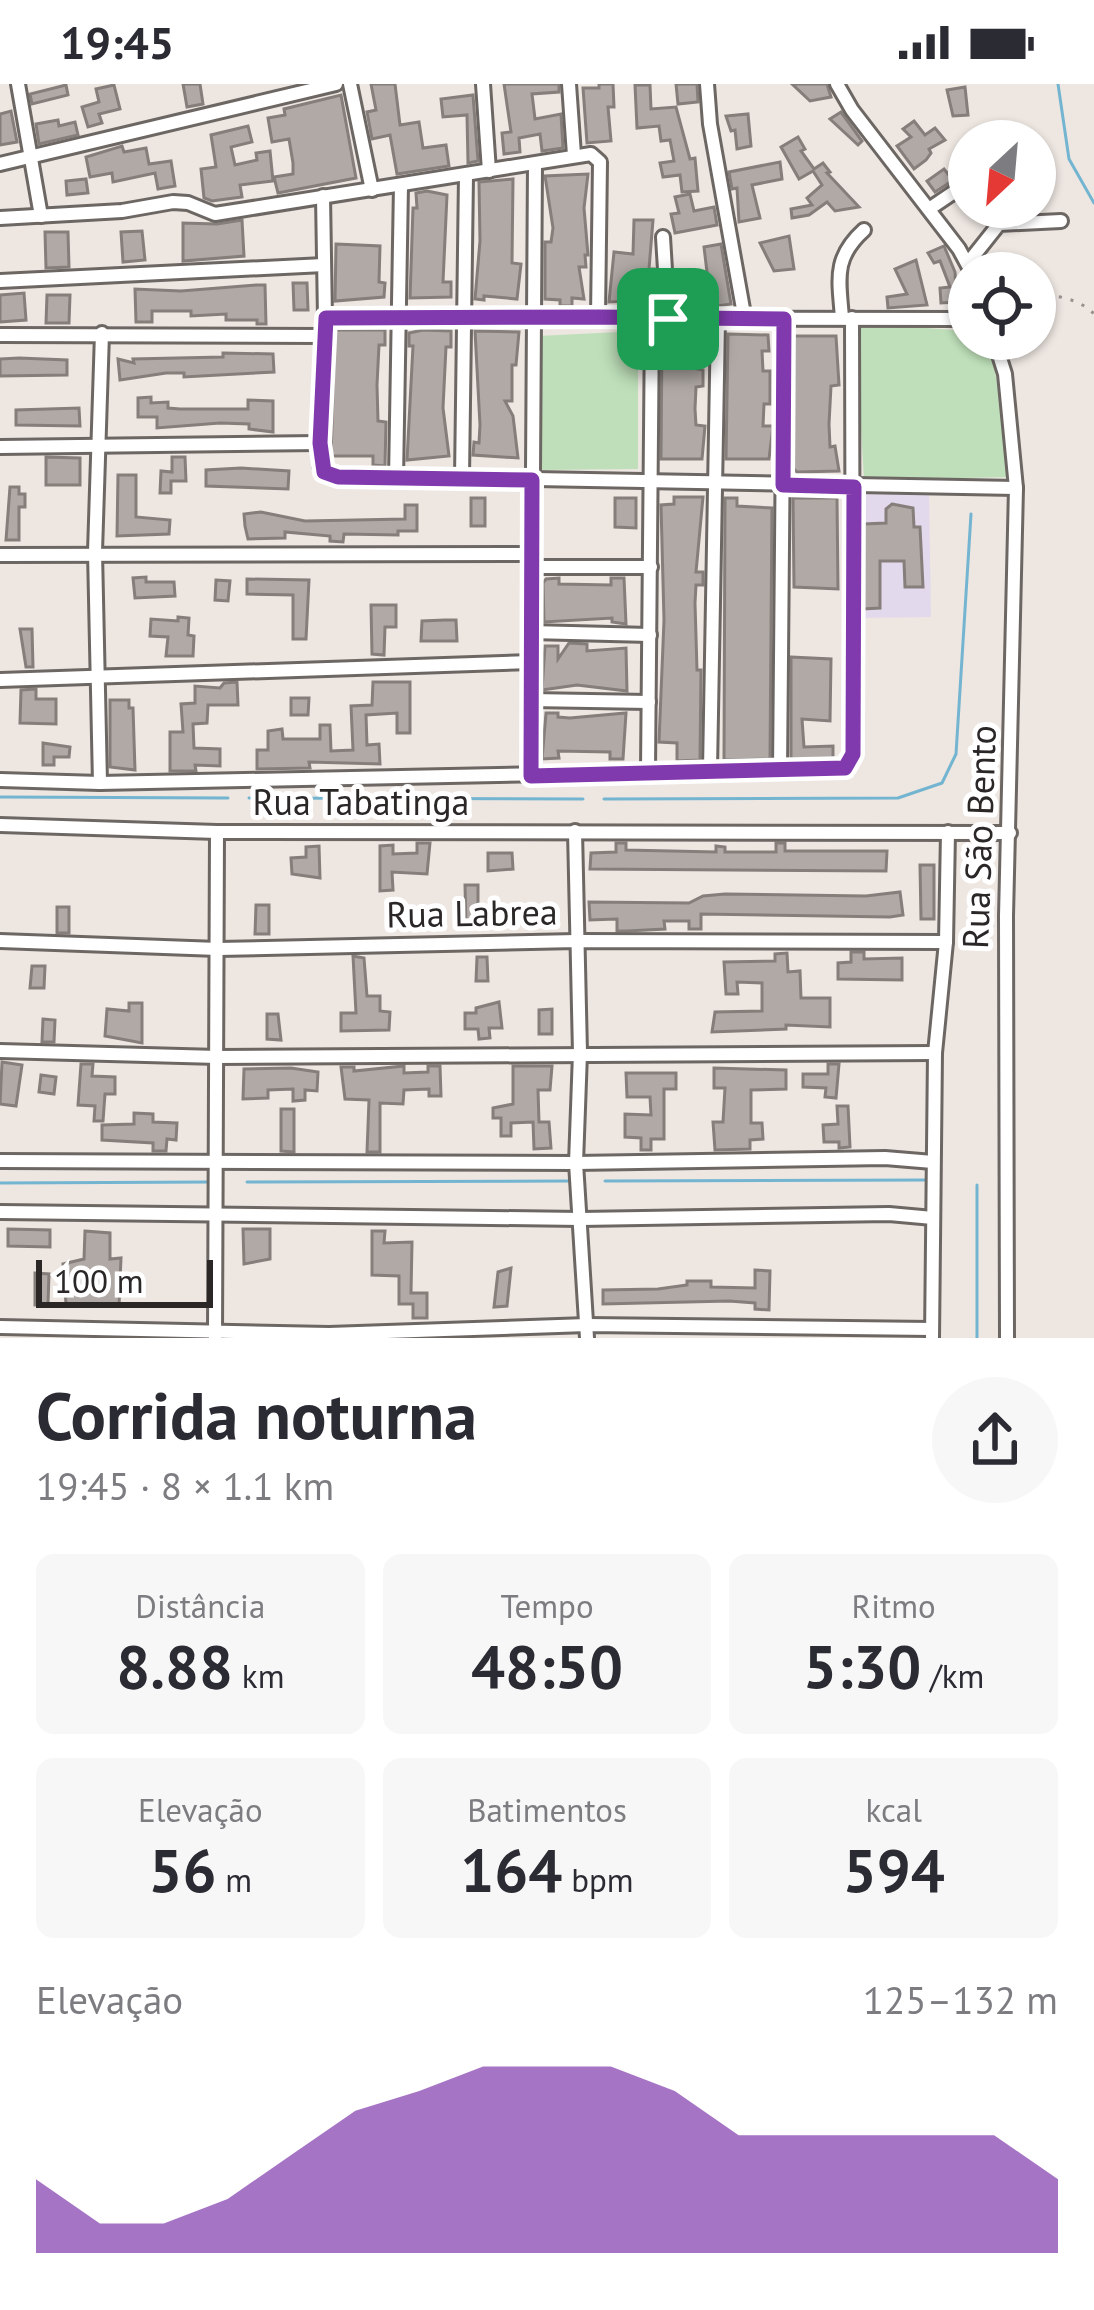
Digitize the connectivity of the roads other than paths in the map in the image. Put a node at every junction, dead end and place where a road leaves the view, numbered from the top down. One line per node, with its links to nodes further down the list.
1 (19, 84): 9 (street)
2 (336, 84): 9 (street)
3 (350, 84): 15 (street)
4 (483, 84): 12 (street)
5 (569, 84): 8 (street)
6 (707, 84): 38 (street)
7 (837, 84): 18 (street)
8 (574, 155): 11 (street); 28 (street)
9 (32, 157): 10 (street); 19 (street)
10 (0, 164)
11 (535, 164): 12 (street); 30 (street)
12 (489, 171): 13 (street)
13 (466, 175): 14 (street); 33 (street)
14 (401, 185): 15 (street); 32 (street)
15 (372, 190): 16 (street)
16 (323, 196): 19 (street); 26 (street)
17 (948, 196): 18 (street)
18 (929, 209): 24 (street)
19 (41, 216): 20 (street)
20 (0, 218)
21 (1061, 221): 25 (street)
22 (864, 230): 31 (street)
23 (663, 237): 34 (street)
24 (959, 252)
25 (981, 252)
26 (324, 265): 27 (street); 29 (street)
27 (0, 281)
28 (598, 317): 30 (street); 34 (street)
29 (326, 318): 32 (street); 41 (street)
30 (534, 318): 33 (street); 48 (street)
31 (847, 318): 35 (street); 36 (street); 52 (street)
32 (399, 319): 33 (street); 46 (street)
33 (463, 319): 47 (street)
34 (660, 319): 37 (street); 49 (street)
35 (784, 319): 38 (street); 51 (street)
36 (948, 319)
37 (718, 320): 38 (street); 50 (street)
38 (745, 320)
39 (102, 334): 40 (street); 41 (street); 44 (street)
40 (0, 335)
41 (324, 336): 43 (street)
42 (1001, 360): 53 (street, Rua São Bento)
43 (320, 443): 44 (street); 46 (street)
44 (97, 445): 45 (street); 54 (street)
45 (0, 447)
46 (396, 478): 47 (street)
47 (462, 478): 48 (street)
48 (532, 480): 49 (street); 56 (street)
49 (653, 483): 50 (street); 57 (street)
50 (713, 484): 51 (street); 65 (street)
51 (783, 485): 52 (street); 67 (street)
52 (854, 487): 53 (street); 67 (street)
53 (1016, 488): 75 (street, Rua São Bento)
54 (95, 552): 55 (street); 56 (street); 61 (street)
55 (0, 555)
56 (532, 560): 57 (street); 58 (street)
57 (651, 567): 59 (street)
58 (531, 632): 59 (street); 60 (street)
59 (650, 635): 64 (street)
60 (531, 662): 61 (street); 63 (street)
61 (99, 679): 62 (street); 70 (street)
62 (0, 680)
63 (531, 700): 64 (street); 68 (street)
64 (649, 702): 66 (street)
65 (710, 770): 66 (street); 67 (street)
66 (648, 771): 68 (street)
67 (780, 771)
68 (531, 776): 70 (street)
69 (0, 780): 70 (street)
70 (100, 782)
71 (0, 825): 73 (street, Rua Tabatinga)
72 (575, 831): 73 (street, Rua Tabatinga); 74 (street, Rua Tabatinga); 77 (street)
73 (217, 832): 79 (street)
74 (948, 832): 75 (street, Rua Tabatinga); 78 (street)
75 (1010, 833): 96 (street, Rua São Bento)
76 (0, 941): 79 (street, Rua Labrea)
77 (576, 941): 78 (street, Rua Labrea); 79 (street, Rua Labrea); 81 (street)
78 (946, 942): 82 (street)
79 (218, 949): 83 (street)
80 (0, 1051): 83 (street)
81 (580, 1053): 82 (street); 83 (street); 86 (street)
82 (935, 1053): 85 (street)
83 (218, 1057): 87 (street)
84 (0, 1161): 87 (street)
85 (933, 1162): 86 (street); 90 (street)
86 (576, 1163): 87 (street); 91 (street)
87 (218, 1164): 89 (street)
88 (0, 1212): 89 (street)
89 (216, 1213): 91 (street); 95 (street)
90 (933, 1218): 91 (street); 94 (street)
91 (581, 1219): 93 (street)
92 (0, 1327): 95 (street)
93 (587, 1331): 94 (street); 95 (street)
94 (932, 1334)
95 (215, 1335)
96 (1007, 1338)

